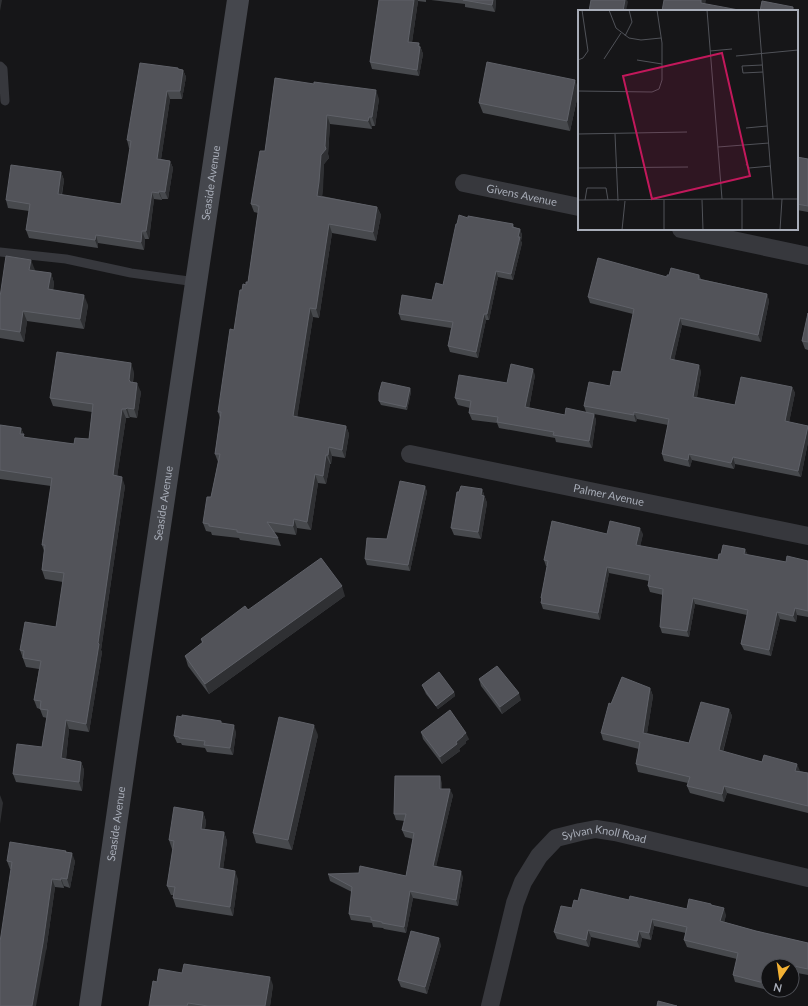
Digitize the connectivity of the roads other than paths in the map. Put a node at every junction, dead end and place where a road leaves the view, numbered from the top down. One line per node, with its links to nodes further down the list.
1 (238, 0): 9 (main road, Seaside Avenue)
2 (0, 66): 3 (lane)
3 (5, 101)
4 (464, 183): 5 (street, Givens Avenue)
5 (578, 208)
6 (686, 230): 8 (street)
7 (0, 252): 9 (lane)
8 (808, 256)
9 (196, 282): 13 (main road, Seaside Avenue)
10 (410, 454): 11 (street, Palmer Avenue)
11 (808, 536)
12 (808, 878): 14 (street, Sylvan Knoll Road)
13 (90, 1006)
14 (490, 1006)

